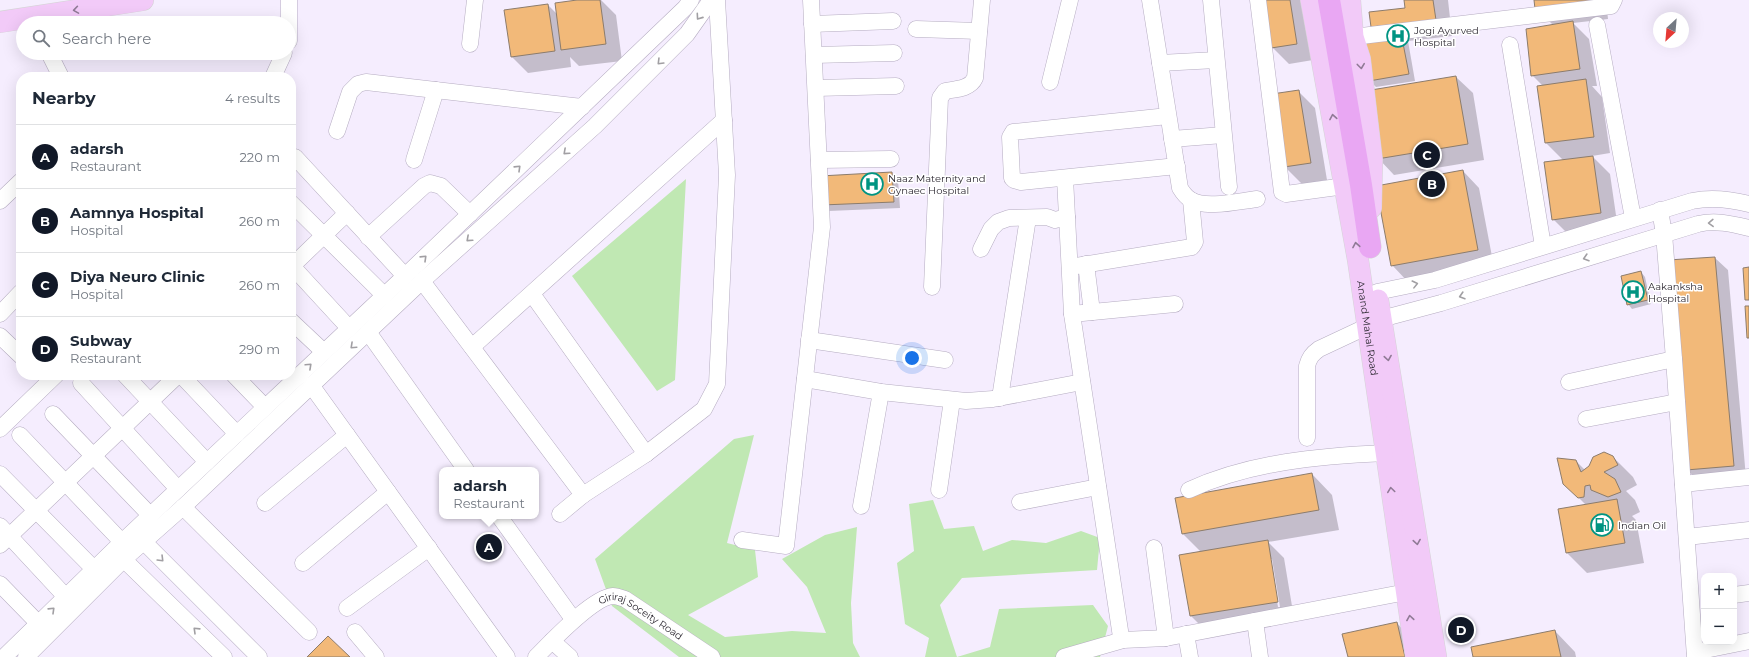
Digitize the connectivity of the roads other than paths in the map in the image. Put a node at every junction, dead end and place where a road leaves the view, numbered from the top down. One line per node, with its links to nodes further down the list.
1 (48, 0): 18 (main road)
2 (143, 0): 19 (main road, one-way to 19)
3 (290, 0): 20 (street)
4 (475, 0): 29 (street)
5 (691, 0): 43 (street)
6 (711, 0): 81 (street, one-way to 81)
7 (717, 0): 45 (street)
8 (811, 0): 24 (street)
9 (982, 0): 27 (street)
10 (1070, 0): 39 (street)
11 (1150, 0): 36 (street)
12 (1211, 0): 35 (street)
13 (1258, 0): 55 (street)
14 (1311, 0): 55 (main road, Anand Mahal Road, one-way to 14)
15 (1328, 0): 55 (highway)
16 (1350, 0): 28 (main road)
17 (1614, 0): 28 (street)
18 (0, 7)
19 (55, 16)
20 (290, 16)
21 (16, 21): 23 (main road)
22 (893, 21): 24 (street)
23 (0, 22)
24 (812, 24): 32 (street)
25 (1597, 25): 68 (street)
26 (916, 28): 27 (street)
27 (979, 31): 82 (street)
28 (1353, 37): 74 (main road, one-way to 74)
29 (470, 44)
30 (1510, 45): 73 (street)
31 (894, 53): 32 (street)
32 (814, 55): 41 (street)
33 (52, 60): 37 (street)
34 (281, 60): 38 (street)
35 (1216, 60): 36 (street); 47 (street)
36 (1160, 63): 44 (street)
37 (58, 72)
38 (275, 72)
39 (1050, 82)
40 (896, 86): 41 (street)
41 (816, 88): 52 (street)
42 (436, 90): 43 (street); 46 (street); 51 (street)
43 (582, 107): 65 (street, one-way to 43)
44 (1168, 116): 48 (street); 54 (street)
45 (724, 120): 83 (street); 128 (street)
46 (337, 131)
47 (1223, 135): 48 (street); 57 (street)
48 (1172, 139): 53 (street)
49 (296, 158): 64 (street)
50 (892, 159): 52 (street)
51 (414, 160)
52 (819, 160): 95 (street)
53 (1177, 166): 54 (street); 59 (street)
54 (1065, 178): 67 (street)
55 (1353, 185): 74 (highway); 88 (main road, Anand Mahal Road, one-way to 55)
56 (16, 186): 60 (street)
57 (1229, 187)
58 (1257, 199): 59 (street)
59 (1191, 200): 77 (street)
60 (0, 201)
61 (1749, 204): 63 (street)
62 (296, 208): 71 (street)
63 (1660, 210): 68 (street); 70 (street)
64 (347, 213): 71 (street); 72 (street)
65 (470, 214): 72 (street); 80 (street, one-way to 65)
66 (1028, 218): 67 (street); 75 (street); 114 (street)
67 (1067, 218): 78 (street)
68 (1633, 218): 73 (street)
69 (1749, 228): 70 (street, one-way to 70)
70 (1664, 234): 88 (street, one-way to 88); 99 (street)
71 (324, 236): 76 (street); 84 (street)
72 (368, 237): 80 (street)
73 (1542, 246): 88 (street, one-way to 73)
74 (1370, 247): 88 (main road)
75 (982, 248)
76 (296, 261)
77 (1086, 264): 78 (street); 87 (street)
78 (1070, 267): 90 (street)
79 (296, 271): 92 (street)
80 (405, 276): 84 (street)
81 (422, 281): 93 (street); 96 (street)
82 (932, 287)
83 (532, 294): 96 (street); 128 (street)
84 (384, 295): 92 (street)
85 (16, 297): 89 (street)
86 (1175, 304): 87 (street)
87 (1092, 312): 90 (street)
88 (1376, 312): 126 (street); 127 (main road, Anand Mahal Road); 160 (main road, Anand Mahal Road, one-way to 160)
89 (0, 314)
90 (1072, 314): 109 (street)
91 (296, 325): 98 (street)
92 (349, 328): 98 (street)
93 (368, 332): 112 (street, one-way to 112); 131 (street)
94 (0, 336): 97 (street)
95 (809, 340): 100 (street); 102 (street)
96 (472, 347): 141 (street)
97 (16, 351)
98 (324, 352): 101 (street, one-way to 98)
99 (1674, 359): 110 (street); 117 (street)
100 (945, 360)
101 (296, 373)
102 (804, 379): 113 (street); 153 (street)
103 (46, 380): 122 (street)
104 (131, 380): 116 (street)
105 (173, 380): 116 (street)
106 (186, 380): 123 (street)
107 (239, 380): 118 (street)
108 (287, 380): 118 (street)
109 (1082, 382): 114 (street); 136 (street)
110 (1569, 382)
111 (82, 383): 121 (street)
112 (311, 385): 125 (street); 145 (street)
113 (882, 392): 115 (street); 144 (street)
114 (1000, 398): 115 (street)
115 (952, 400): 138 (street)
116 (151, 401): 121 (street); 130 (street)
117 (1677, 402): 120 (street); 135 (street)
118 (265, 407): 123 (street)
119 (53, 414): 129 (street)
120 (1586, 419)
121 (123, 428): 129 (street); 137 (street)
122 (0, 429)
123 (236, 434): 130 (street)
124 (20, 435): 134 (street)
125 (347, 435): 140 (street); 143 (street)
126 (1307, 438)
127 (1386, 453): 139 (street); 160 (main road, Anand Mahal Road, one-way to 127)
128 (646, 454): 141 (street)
129 (93, 456): 134 (street); 148 (street)
130 (207, 462): 137 (street)
131 (464, 467)
132 (0, 474): 146 (street)
133 (1749, 477): 135 (street)
134 (65, 483): 146 (street); 154 (street)
135 (1683, 484): 152 (street)
136 (1098, 487): 142 (street); 173 (street)
137 (178, 489): 148 (street)
138 (939, 490)
139 (1189, 490)
140 (388, 492): 155 (street); 157 (street)
141 (583, 495): 147 (street)
142 (1020, 502)
143 (265, 503)
144 (861, 506)
145 (183, 507): 154 (street); 169 (street)
146 (36, 510): 151 (street); 158 (street)
147 (560, 514)
148 (150, 515): 154 (street)
149 (501, 519): 166 (street)
150 (1749, 530): 152 (street)
151 (3, 536): 163 (street)
152 (1687, 537): 164 (street)
153 (742, 540)
154 (127, 545): 158 (street); 179 (street); 180 (street, one-way to 154); 181 (street, one-way to 181)
155 (429, 548): 165 (street); 183 (street)
156 (1154, 548): 172 (street)
157 (303, 563)
158 (94, 569): 163 (street)
159 (0, 584): 168 (street)
160 (1415, 590): 167 (street); 189 (main road, Anand Mahal Road, one-way to 160); 190 (main road, Anand Mahal Road)
161 (1749, 593): 162 (street)
162 (1737, 595)
163 (66, 597): 168 (street, one-way to 163)
164 (1698, 600): 177 (street)
165 (347, 608)
166 (573, 619): 174 (street, Giriraj Soceity Road); 178 (street, Giriraj Soceity Road)
167 (1255, 621): 171 (street); 188 (street)
168 (38, 623): 176 (street)
169 (309, 632)
170 (355, 632): 182 (street)
171 (1186, 634): 172 (street); 187 (street)
172 (1166, 638): 173 (street)
173 (1123, 640): 186 (street)
174 (552, 641): 184 (street, Giriraj Soceity Road); 185 (street)
175 (1749, 641): 177 (street)
176 (4, 651)
177 (1695, 654)
178 (710, 656)
179 (26, 657)
180 (224, 657)
181 (258, 657)
182 (376, 657)
183 (507, 657)
184 (536, 657)
185 (570, 657)
186 (1064, 657)
187 (1190, 657)
188 (1260, 657)
189 (1416, 657)
190 (1436, 657)

